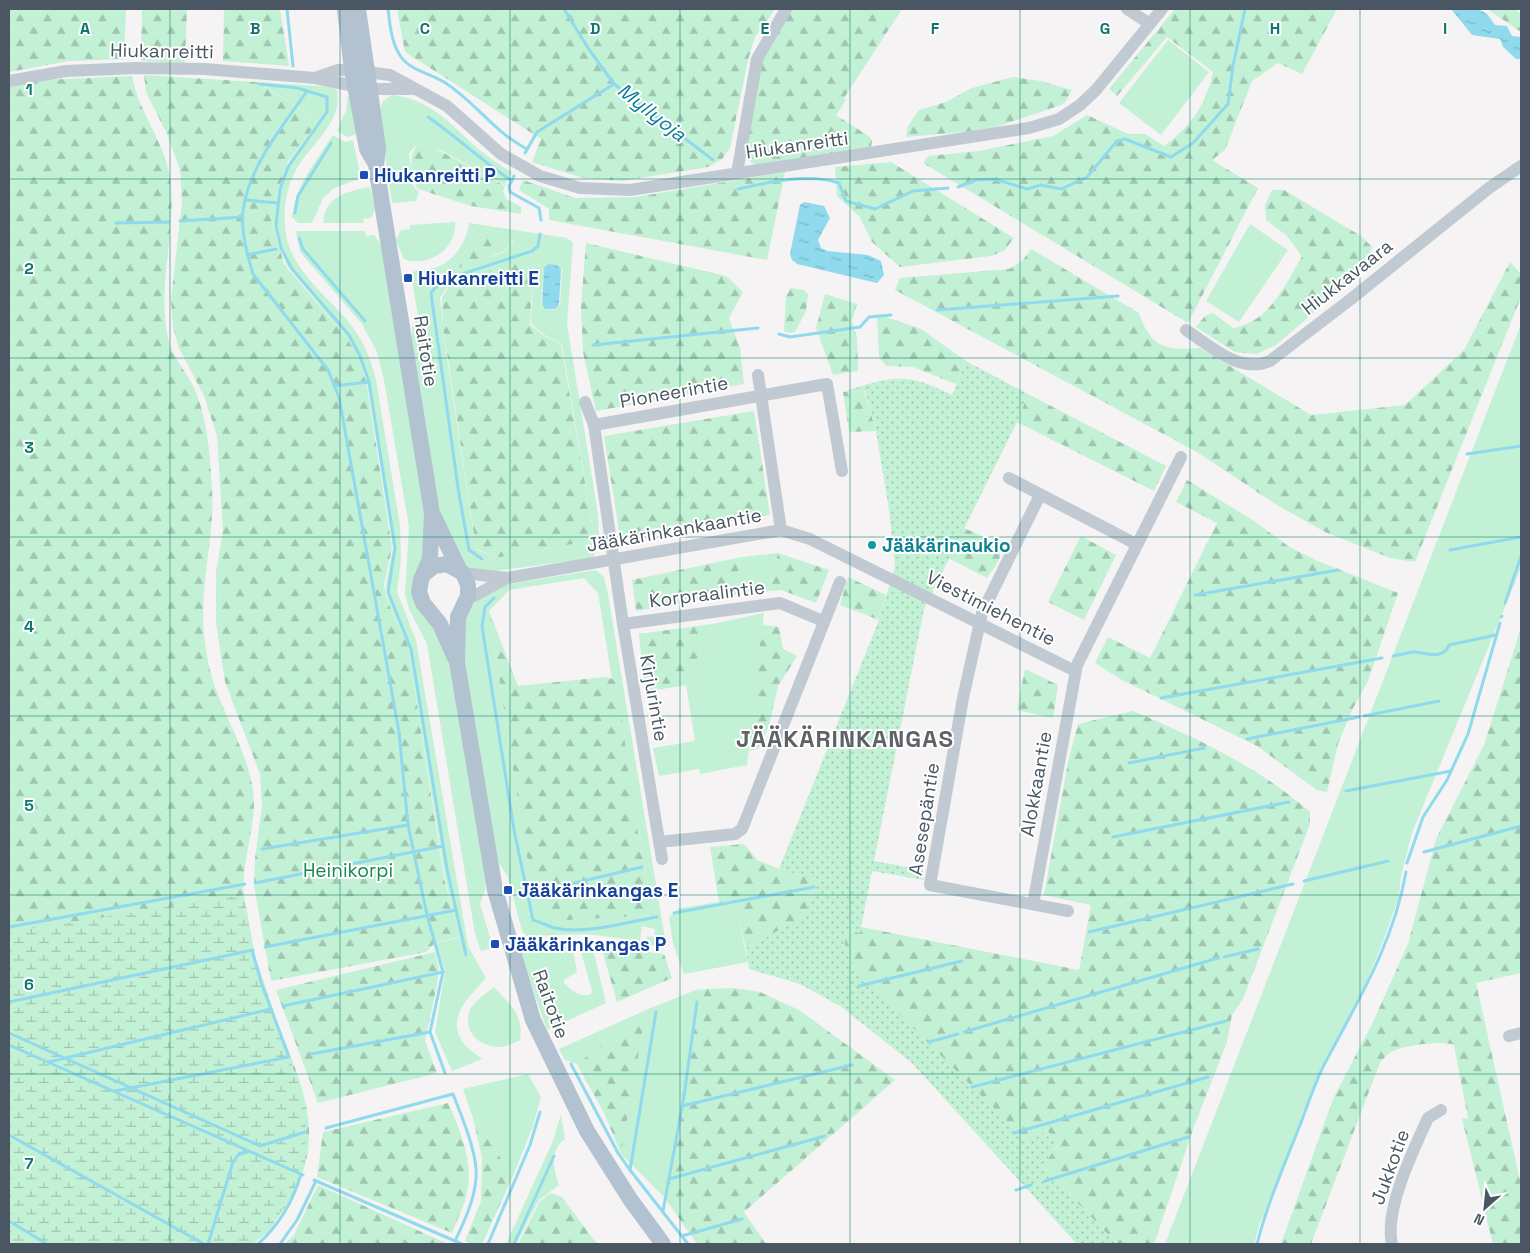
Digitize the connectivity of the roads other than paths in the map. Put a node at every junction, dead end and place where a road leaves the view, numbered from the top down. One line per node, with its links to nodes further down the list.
1 (345, 9): 7 (main road, Raitotie)
2 (358, 9): 7 (main road, Raitotie)
3 (786, 9): 13 (street)
4 (1127, 9): 6 (street)
5 (1162, 9): 6 (street, Hiukanreitti)
6 (1150, 24): 13 (street, Hiukanreitti)
7 (360, 71): 8 (street, Hiukanreitti); 10 (main road, Raitotie); 11 (street, Hiukanreitti)
8 (316, 78): 9 (street, Hiukanreitti); 10 (street, Hiukanreitti)
9 (9, 81)
10 (362, 88): 11 (street, Hiukanreitti); 23 (main road, Raitotie)
11 (416, 90): 13 (street, Hiukanreitti)
12 (1521, 166): 14 (street, Hiukkavaara)
13 (737, 173)
14 (1186, 330)
15 (758, 375): 16 (street, Jääkärinkankaantie)
16 (760, 396): 18 (street, Pioneerintie); 20 (street, Pioneerintie); 24 (street, Jääkärinkankaantie)
17 (585, 402): 18 (street)
18 (594, 424): 26 (street)
19 (1181, 457): 25 (street, Alokkaantie)
20 (842, 470)
21 (1009, 478): 22 (street)
22 (1040, 496): 25 (street); 34 (street)
23 (432, 513): 27 (main road, Raitotie); 28 (main road, Raitotie)
24 (781, 530): 26 (street, Jääkärinkankaantie); 34 (street, Viestimiehentie)
25 (1136, 544): 37 (street, Alokkaantie)
26 (613, 560): 29 (street, Jääkärinkankaantie); 35 (street, Kirjurintie)
27 (461, 571): 28 (main road); 29 (street, Jääkärinkankaantie); 31 (main road, Raitotie)
28 (424, 574): 32 (main road, Raitotie)
29 (506, 578): 31 (street, Jääkärinkankaantie)
30 (840, 582): 33 (street)
31 (464, 604): 32 (main road); 36 (main road, Raitotie)
32 (431, 610): 36 (main road, Raitotie)
33 (824, 621): 35 (street, Korpraalintie); 38 (street)
34 (980, 622): 37 (street, Viestimiehentie); 40 (street, Asesepäntie)
35 (623, 624): 38 (street, Kirjurintie)
36 (457, 662): 43 (main road, Raitotie)
37 (1076, 671): 40 (street, Alokkaantie)
38 (659, 842): 39 (street, Kirjurintie)
39 (662, 858)
40 (1032, 904): 41 (street, Asesepäntie)
41 (1068, 911)
42 (1441, 1110): 44 (street, Jukkotie)
43 (663, 1244)
44 (1392, 1244)

